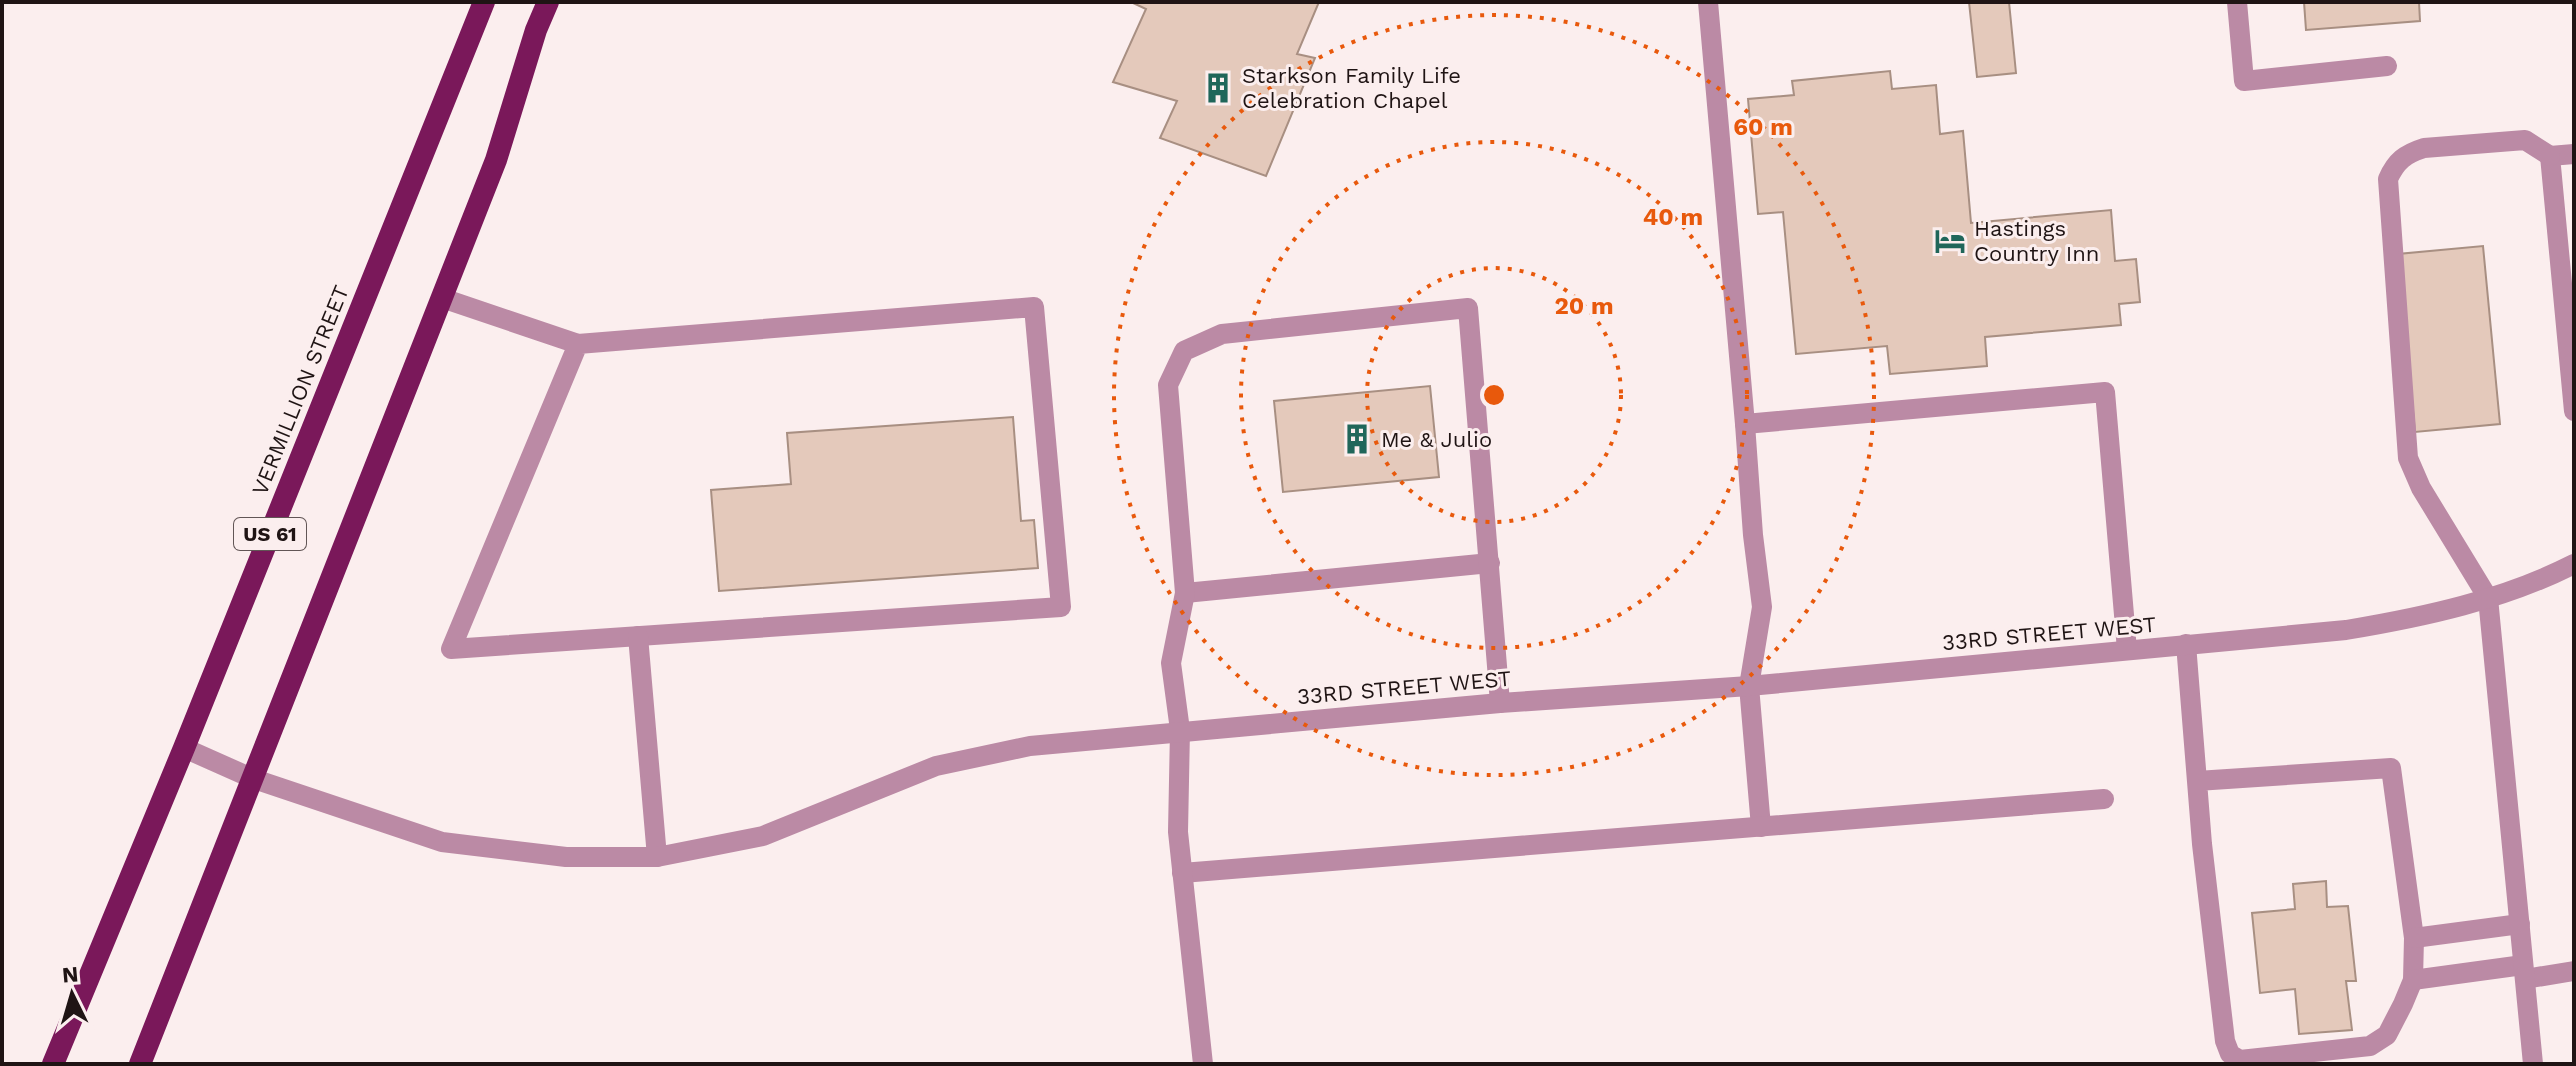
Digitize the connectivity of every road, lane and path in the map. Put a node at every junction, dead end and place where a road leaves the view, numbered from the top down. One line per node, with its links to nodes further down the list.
1 (484, 2): 22 (highway, VERMILLION STREET / US 61)
2 (548, 2): 8 (highway)
3 (1708, 2): 11 (street)
4 (2237, 2): 5 (street)
5 (2387, 66)
6 (2574, 154): 7 (street)
7 (2550, 156): 10 (street); 15 (street)
8 (442, 298): 9 (street); 23 (highway)
9 (578, 344): 16 (street); 16 (street)
10 (2574, 411)
11 (1745, 424): 18 (street); 19 (street)
12 (1490, 563): 14 (street); 14 (street); 20 (street)
13 (2574, 564): 15 (street, 33RD STREET WEST)
14 (1185, 593): 21 (street)
15 (2488, 598): 17 (street, 33RD STREET WEST); 29 (street)
16 (638, 636): 27 (street)
17 (2186, 644): 18 (street, 33RD STREET WEST); 24 (street)
18 (2127, 650): 19 (street, 33RD STREET WEST)
19 (1749, 686): 20 (street, 33RD STREET WEST); 26 (street)
20 (1500, 703): 21 (street, 33RD STREET WEST)
21 (1180, 730): 27 (street, 33RD STREET WEST); 28 (street)
22 (184, 748): 23 (street, 33RD STREET WEST); 34 (highway, VERMILLION STREET / US 61)
23 (254, 779): 27 (street, 33RD STREET WEST); 35 (highway)
24 (2197, 781): 30 (street); 33 (street)
25 (2104, 799): 26 (street)
26 (1761, 827): 28 (street)
27 (657, 857)
28 (1182, 873): 36 (street)
29 (2520, 924): 30 (street); 32 (street)
30 (2414, 938): 33 (street)
31 (2574, 971): 32 (street)
32 (2524, 972): 33 (street); 37 (street)
33 (2413, 980)
34 (53, 1064)
35 (140, 1064)
36 (1203, 1064)
37 (2533, 1064)

